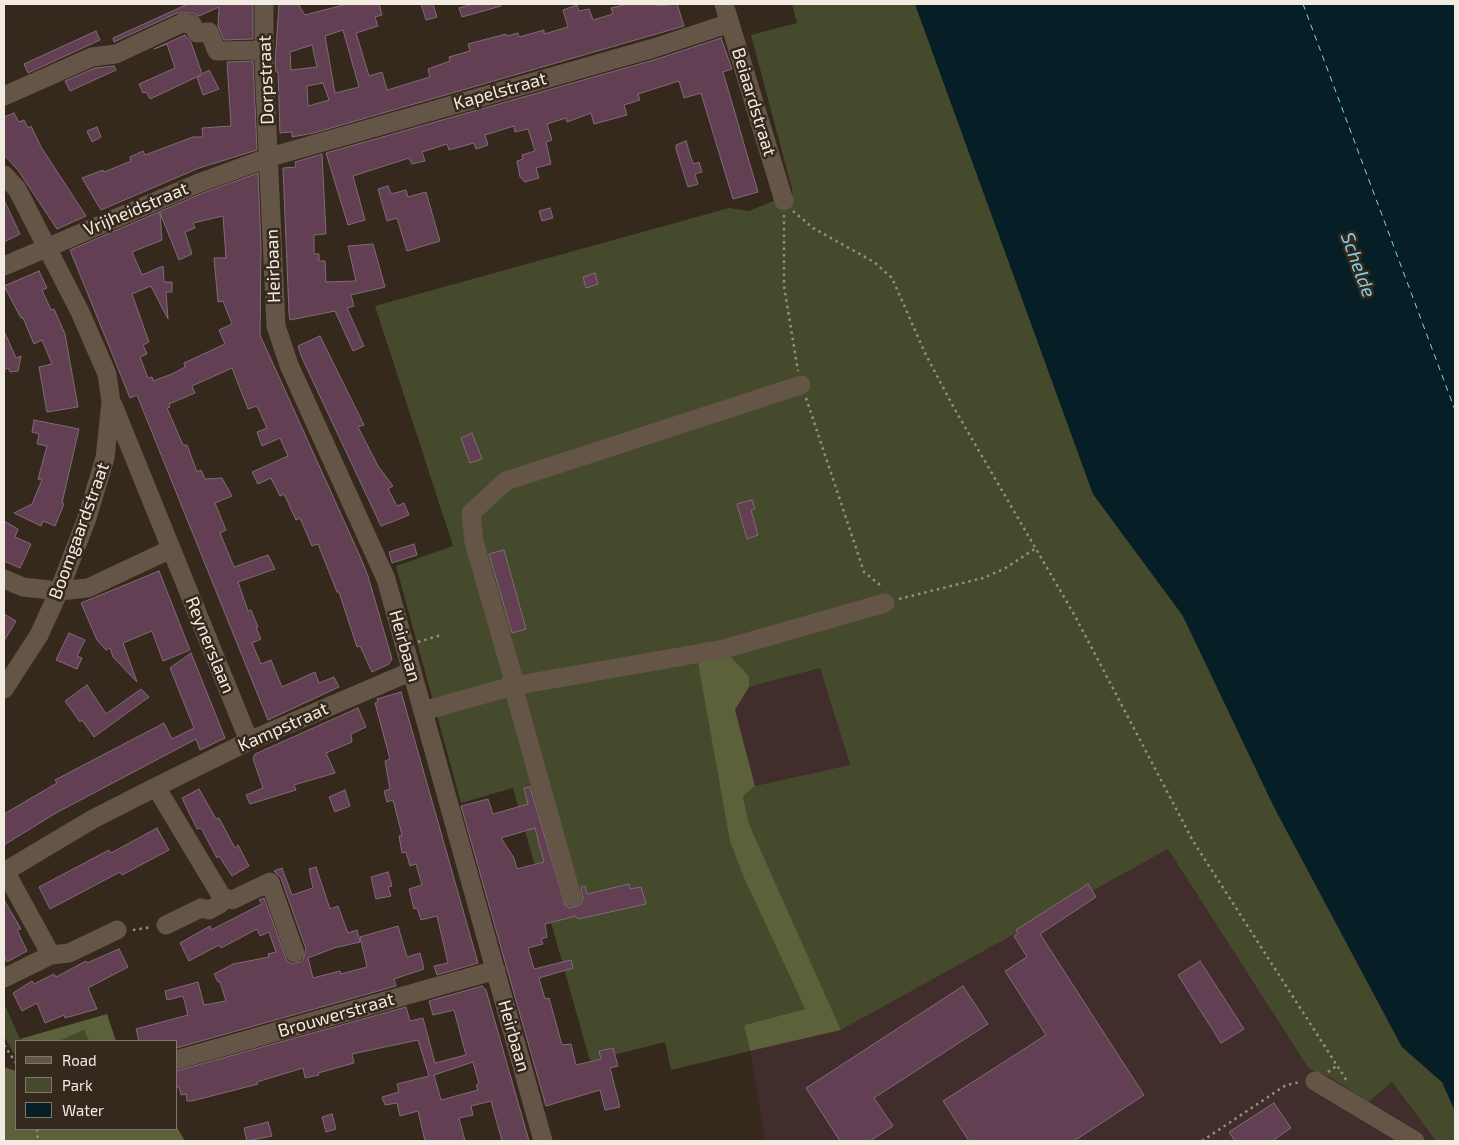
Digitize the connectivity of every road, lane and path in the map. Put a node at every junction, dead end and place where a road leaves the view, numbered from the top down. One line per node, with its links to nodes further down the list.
1 (264, 4): 4 (street, Dorpstraat)
2 (724, 4): 3 (street, Beiaardstraat)
3 (730, 22): 6 (street, Kapelstraat); 8 (street, Beiaardstraat)
4 (264, 50): 5 (street); 6 (street, Dorpstraat)
5 (4, 96)
6 (270, 157): 9 (street, Vrijheidstraat); 20 (street, Heirbaan)
7 (4, 175): 9 (street, Boomgaardstraat)
8 (784, 201): 11 (path); 13 (path)
9 (48, 246): 10 (street, Vrijheidstraat); 12 (street, Boomgaardstraat)
10 (4, 266)
11 (801, 385): 17 (path); 21 (street)
12 (111, 402): 14 (street, Reynerslaan); 16 (street, Boomgaardstraat)
13 (1036, 548): 17 (path); 38 (path)
14 (171, 549): 16 (street); 24 (street, Reynerslaan)
15 (4, 579): 16 (street)
16 (58, 591): 22 (street, Boomgaardstraat)
17 (885, 603): 21 (street)
18 (441, 636): 19 (path)
19 (412, 643)
20 (412, 671): 23 (street, Heirbaan); 24 (street, Kampstraat)
21 (513, 686): 23 (street); 28 (street)
22 (4, 690)
23 (423, 711): 33 (street, Heirbaan)
24 (249, 741): 25 (street, Kampstraat)
25 (156, 787): 26 (street, Kampstraat); 27 (street)
26 (5, 872): 32 (street, Kampstraat)
27 (222, 897): 29 (street); 31 (street)
28 (572, 897)
29 (166, 925): 30 (path)
30 (117, 930): 32 (street)
31 (295, 953)
32 (51, 955): 34 (street)
33 (496, 970): 36 (street, Brouwerstraat); 40 (street, Heirbaan)
34 (4, 978)
35 (4, 1045): 37 (path)
36 (178, 1059)
37 (15, 1062)
38 (1338, 1066)
39 (1315, 1081): 41 (path); 42 (street)
40 (543, 1141)
41 (1202, 1141)
42 (1415, 1141)

